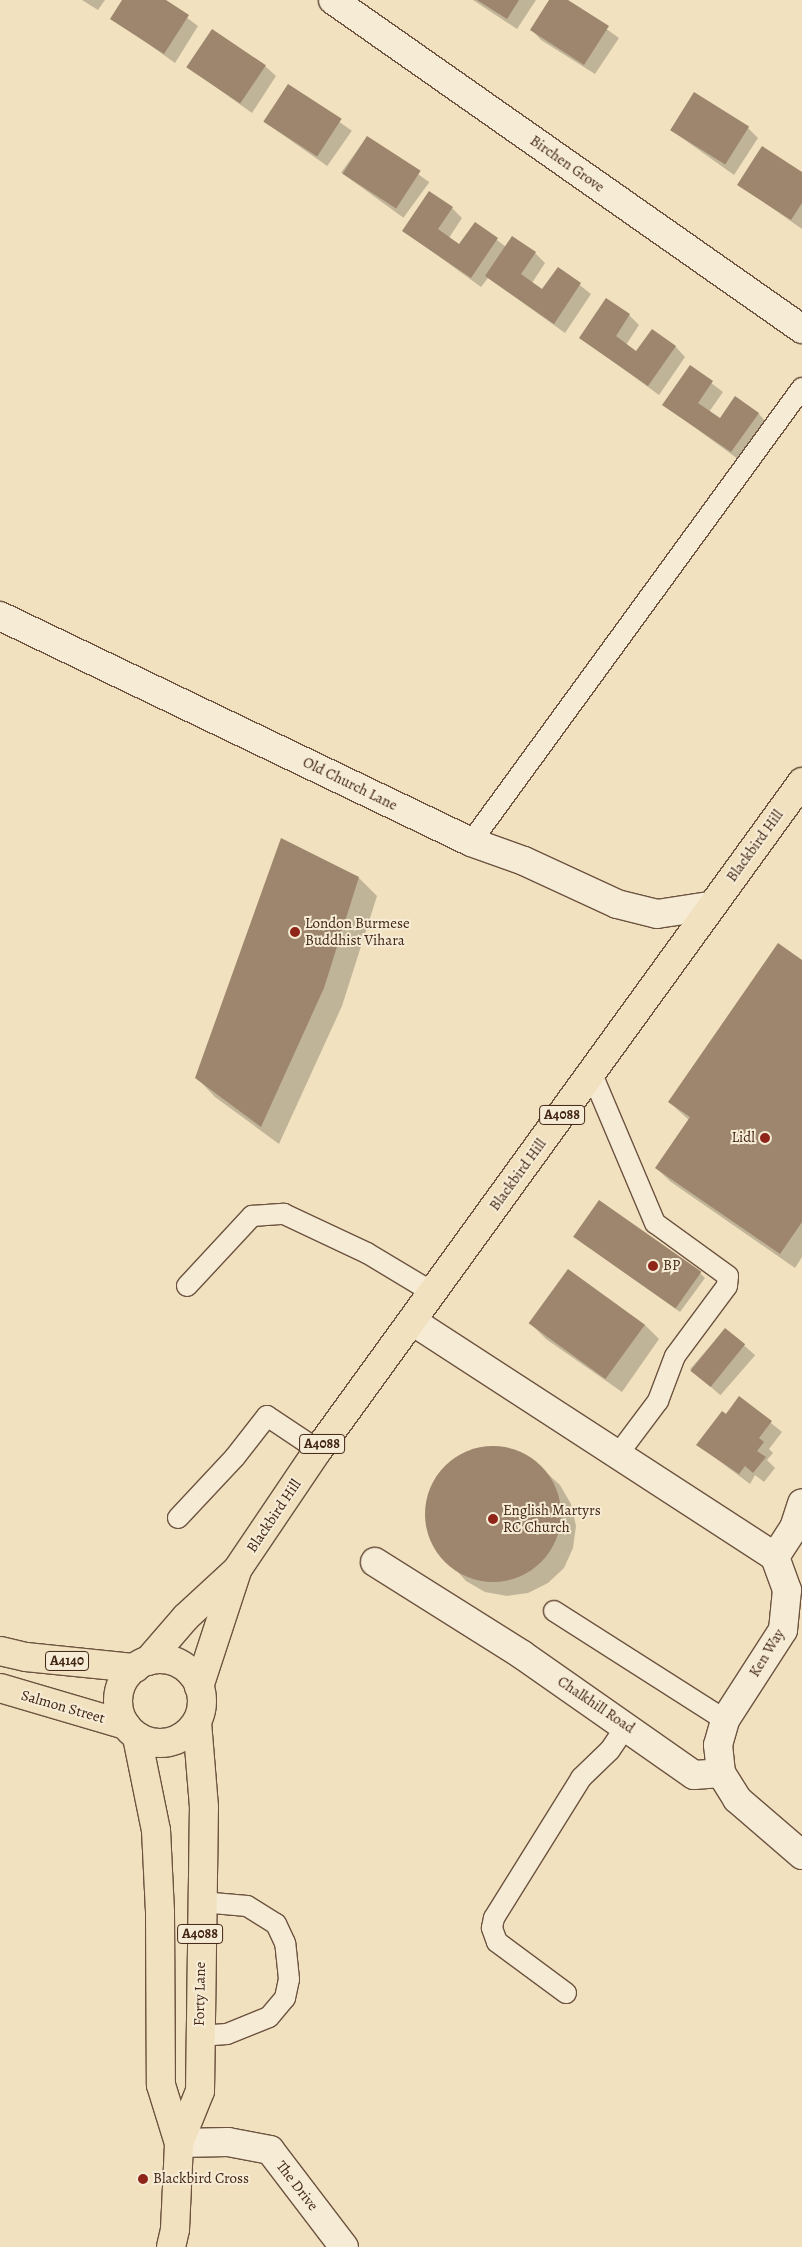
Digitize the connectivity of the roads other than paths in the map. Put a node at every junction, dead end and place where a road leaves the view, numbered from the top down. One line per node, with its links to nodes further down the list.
1 (332, 0): 2 (street, Birchen Grove)
2 (802, 329)
3 (802, 388): 6 (lane)
4 (0, 616): 6 (street, Old Church Lane)
5 (802, 782): 7 (main road, Blackbird Hill / A4088)
6 (472, 842): 7 (street, Old Church Lane)
7 (710, 906): 8 (main road, Blackbird Hill / A4088)
8 (592, 1074): 10 (main road, Blackbird Hill / A4088); 13 (lane)
9 (187, 1286): 10 (lane)
10 (432, 1292): 11 (main road, Blackbird Hill / A4088)
11 (412, 1322): 12 (main road, Blackbird Hill / A4088); 13 (street)
12 (318, 1450): 15 (lane); 18 (main road, Blackbird Hill / A4088)
13 (616, 1457): 16 (street)
14 (802, 1503): 16 (street)
15 (178, 1518)
16 (775, 1557): 24 (street, Ken Way)
17 (375, 1562): 26 (street, Chalkhill Road)
18 (237, 1570): 21 (main road, Blackbird Hill / A4088); 22 (main road, Blackbird Hill / A4088)
19 (554, 1611): 24 (lane)
20 (0, 1650): 21 (main road, A4140)
21 (141, 1665): 22 (main road); 27 (main road)
22 (199, 1686): 25 (main road)
23 (0, 1688): 27 (main road, Salmon Street)
24 (725, 1720): 28 (street, Ken Way)
25 (197, 1722): 27 (main road); 30 (main road, Forty Lane / A4088)
26 (627, 1725): 28 (street, Chalkhill Road); 31 (lane)
27 (131, 1731): 33 (main road, Forty Lane / A4088)
28 (721, 1773): 29 (street)
29 (802, 1855)
30 (202, 1902): 32 (main road, Forty Lane / A4088); 32 (lane)
31 (566, 1993)
32 (199, 2036): 33 (main road, Forty Lane / A4088)
33 (179, 2143): 34 (main road, Forty Lane / A4088); 35 (street, The Drive)
34 (171, 2247)
35 (344, 2247)

